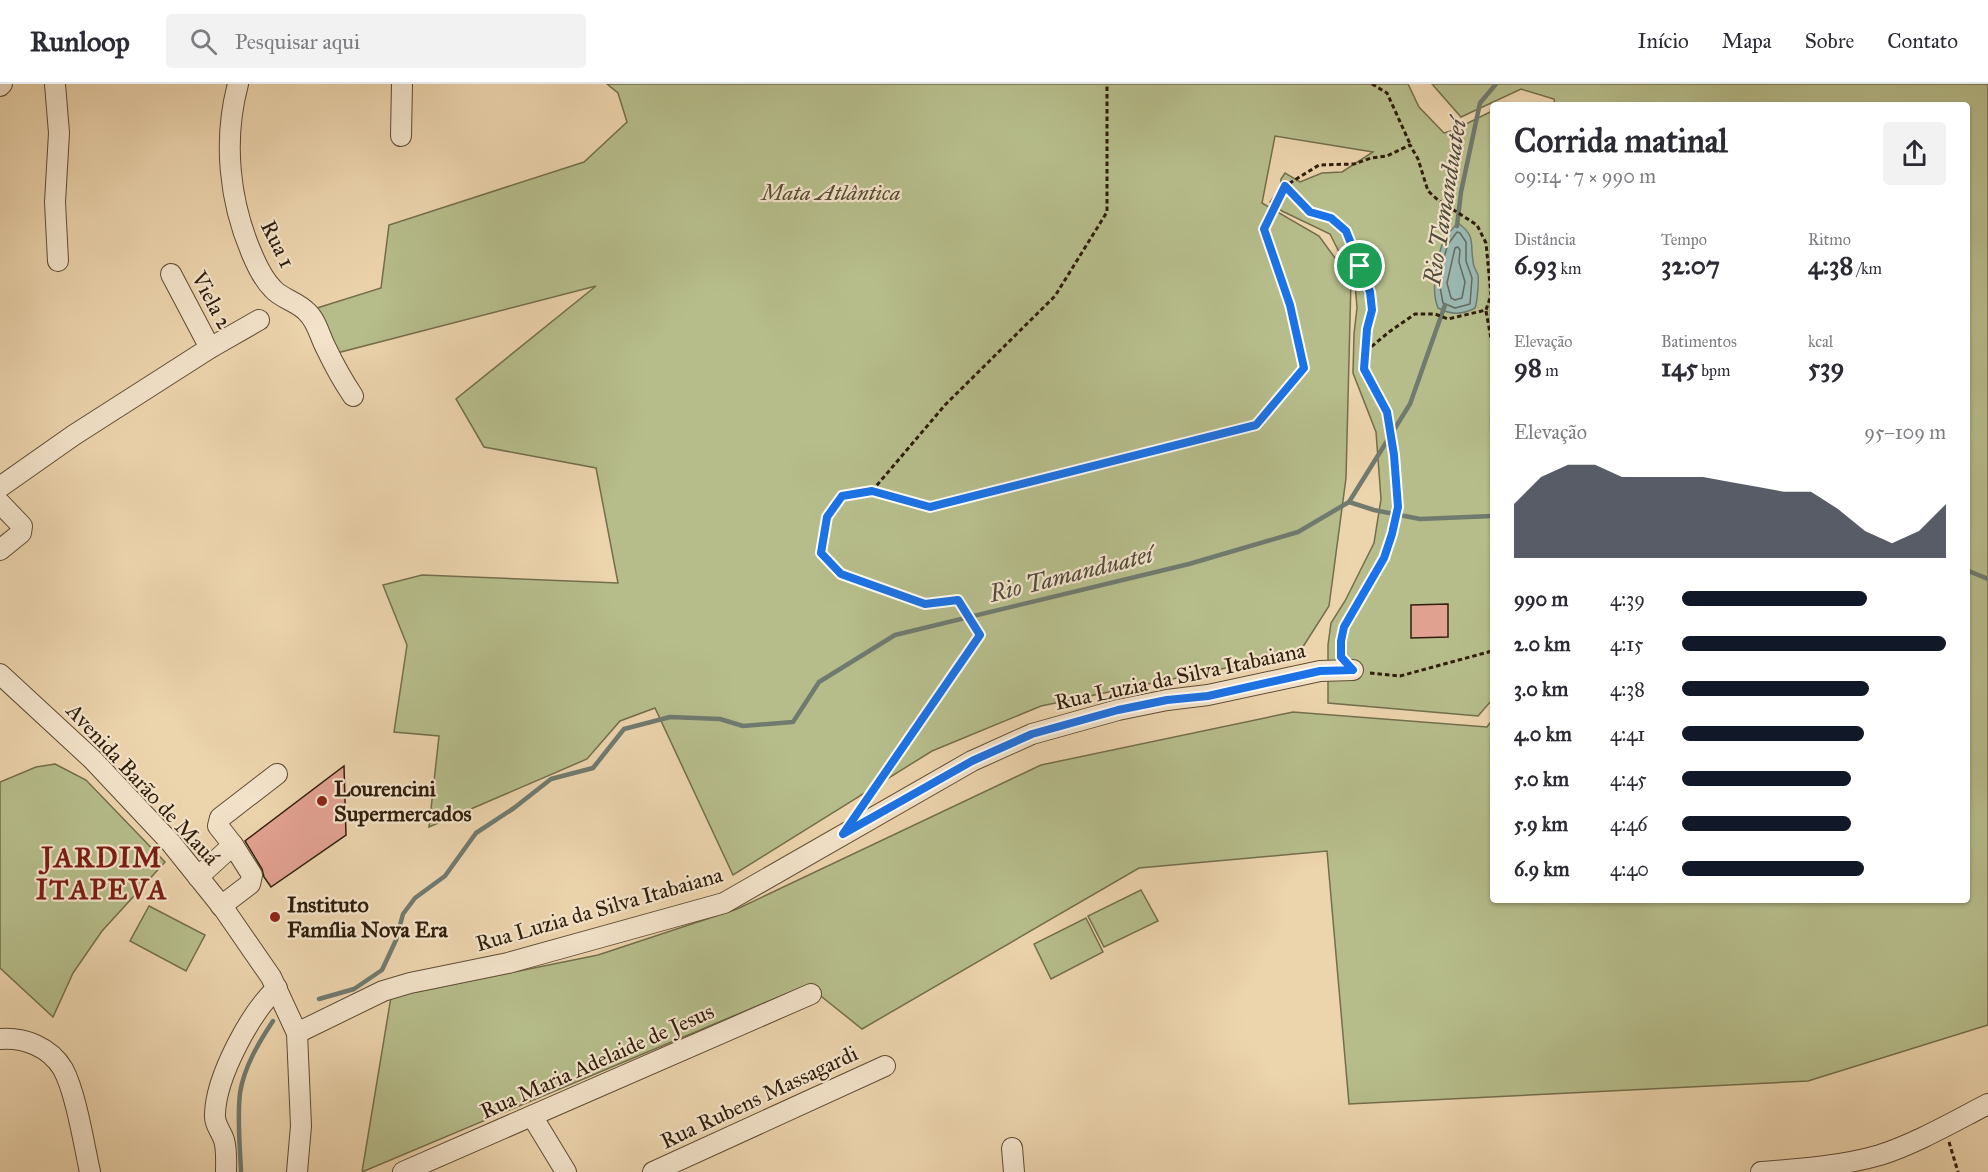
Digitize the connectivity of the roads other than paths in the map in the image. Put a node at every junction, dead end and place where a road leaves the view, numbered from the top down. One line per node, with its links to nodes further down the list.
1 (56, 84): 5 (street)
2 (238, 84): 9 (street, Rua 1)
3 (402, 84): 4 (street)
4 (400, 136)
5 (58, 261)
6 (171, 274): 8 (street, Viela 2)
7 (259, 320): 8 (street)
8 (210, 348): 10 (street)
9 (353, 396)
10 (0, 487)
11 (0, 503): 12 (street)
12 (0, 550)
13 (1353, 670): 21 (street, Rua Luzia da Silva Itabaiana)
14 (0, 674): 17 (street, Avenida Barão de Mauá)
15 (277, 774): 16 (street)
16 (233, 845): 17 (street); 18 (street)
17 (198, 877): 18 (street, Avenida Barão de Mauá)
18 (221, 906): 19 (street, Avenida Barão de Mauá)
19 (277, 988): 21 (street, Avenida Barão de Mauá); 28 (street)
20 (811, 994): 25 (street, Rua Maria Adelaide de Jesus)
21 (297, 1032): 29 (street, Avenida Barão de Mauá)
22 (0, 1039): 27 (street)
23 (885, 1066): 32 (street, Rua Rubens Massagardi)
24 (1988, 1104): 34 (street)
25 (532, 1116): 30 (street, Rua Maria Adelaide de Jesus); 31 (street)
26 (1012, 1148): 33 (street)
27 (90, 1172)
28 (226, 1172)
29 (297, 1172)
30 (403, 1172)
31 (566, 1172)
32 (653, 1172)
33 (1014, 1172)
34 (1761, 1172)

